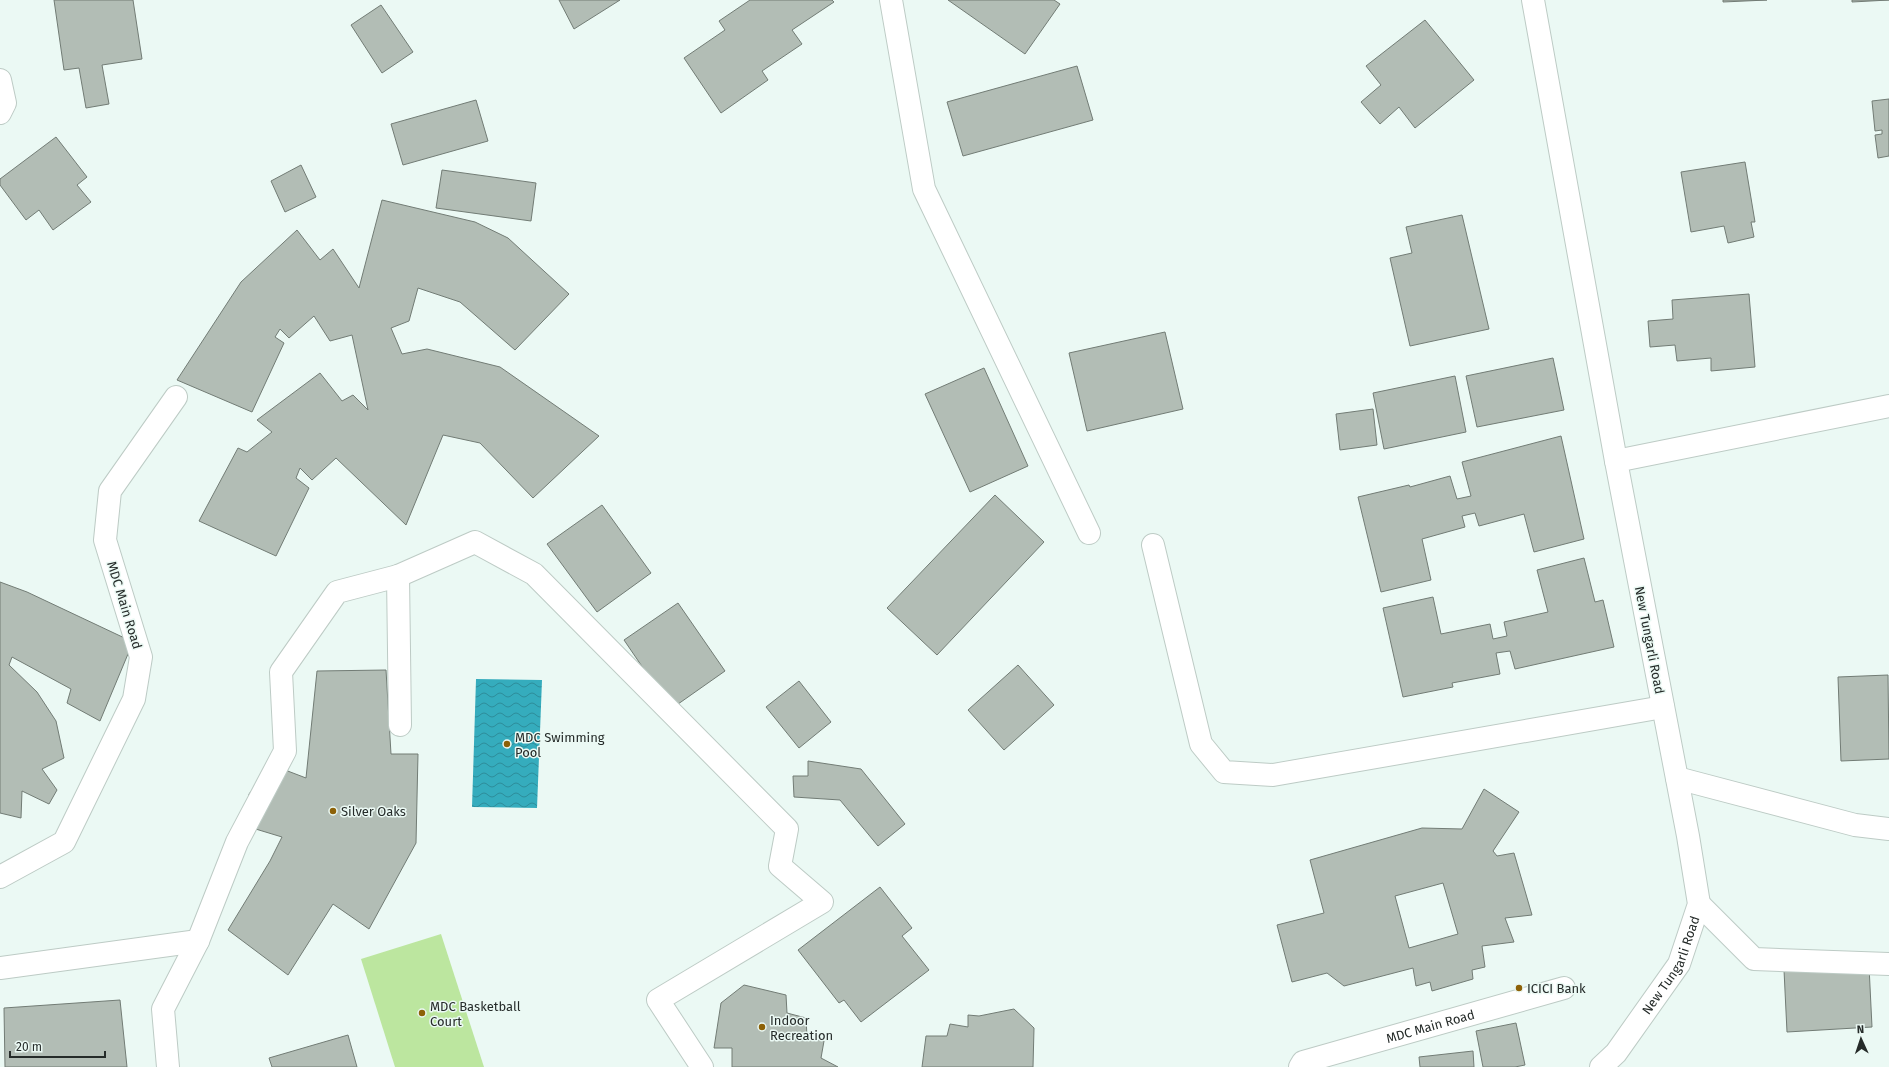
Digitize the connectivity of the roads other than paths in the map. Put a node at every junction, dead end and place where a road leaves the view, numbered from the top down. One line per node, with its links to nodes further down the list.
1 (891, 0): 8 (street)
2 (1533, 0): 7 (street, New Tungarli Road)
3 (0, 80): 4 (street)
4 (0, 113)
5 (176, 397): 15 (street, MDC Main Road)
6 (1889, 406): 7 (street)
7 (1616, 461): 11 (street, New Tungarli Road)
8 (1088, 533)
9 (1153, 545): 11 (street)
10 (398, 576): 12 (street); 17 (street); 22 (street)
11 (1663, 707): 13 (street, New Tungarli Road)
12 (400, 725)
13 (1677, 778): 14 (street); 16 (street, New Tungarli Road)
14 (1889, 828)
15 (0, 876)
16 (1699, 904): 18 (street); 24 (street, New Tungarli Road)
17 (198, 941): 19 (street); 21 (street)
18 (1889, 964)
19 (0, 968)
20 (1564, 988): 23 (street, MDC Main Road)
21 (168, 1067)
22 (702, 1067)
23 (1300, 1067)
24 (1601, 1067)

